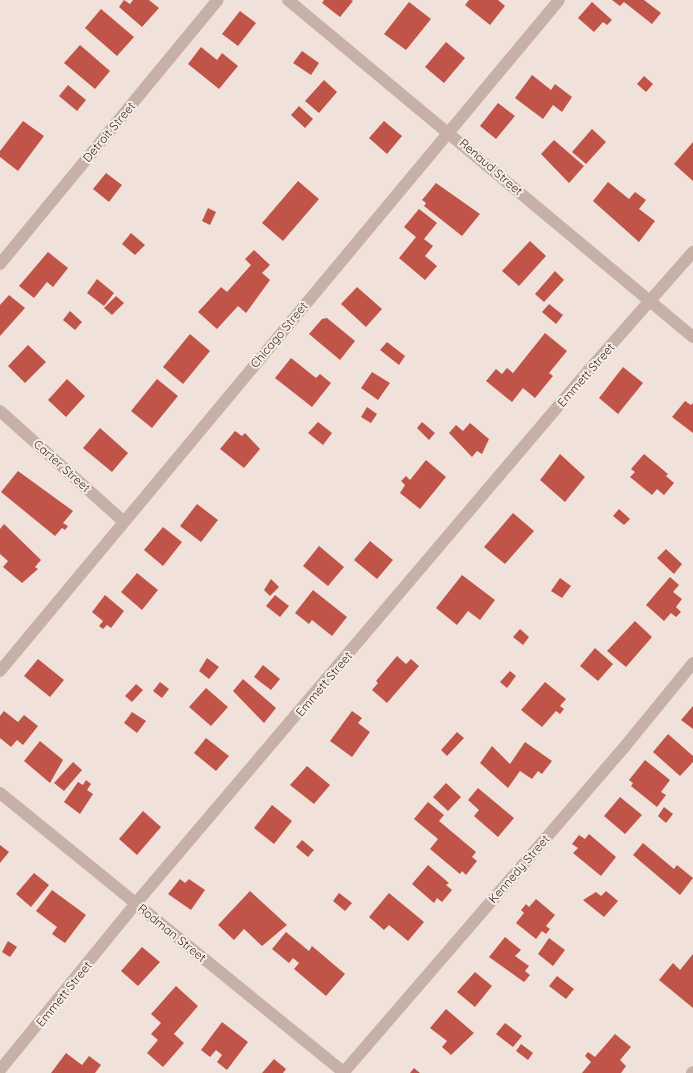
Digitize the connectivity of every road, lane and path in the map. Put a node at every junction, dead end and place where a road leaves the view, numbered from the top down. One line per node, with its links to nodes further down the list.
1 (218, 0): 6 (street, Detroit Street)
2 (288, 0): 4 (street, Renaud Street)
3 (559, 0): 4 (street, Chicago Street)
4 (448, 131): 7 (street, Renaud Street); 10 (street, Chicago Street)
5 (693, 252): 7 (street, Emmett Street)
6 (0, 264)
7 (651, 300): 8 (street, Renaud Street); 14 (street, Emmett Street)
8 (693, 337)
9 (0, 411): 10 (street, Carter Street)
10 (124, 522): 12 (street, Chicago Street)
11 (693, 663): 16 (street, Kennedy Street)
12 (0, 670)
13 (0, 793): 14 (street, Rodman Street)
14 (136, 903): 15 (street, Emmett Street); 16 (street, Rodman Street)
15 (0, 1070)
16 (344, 1073)

